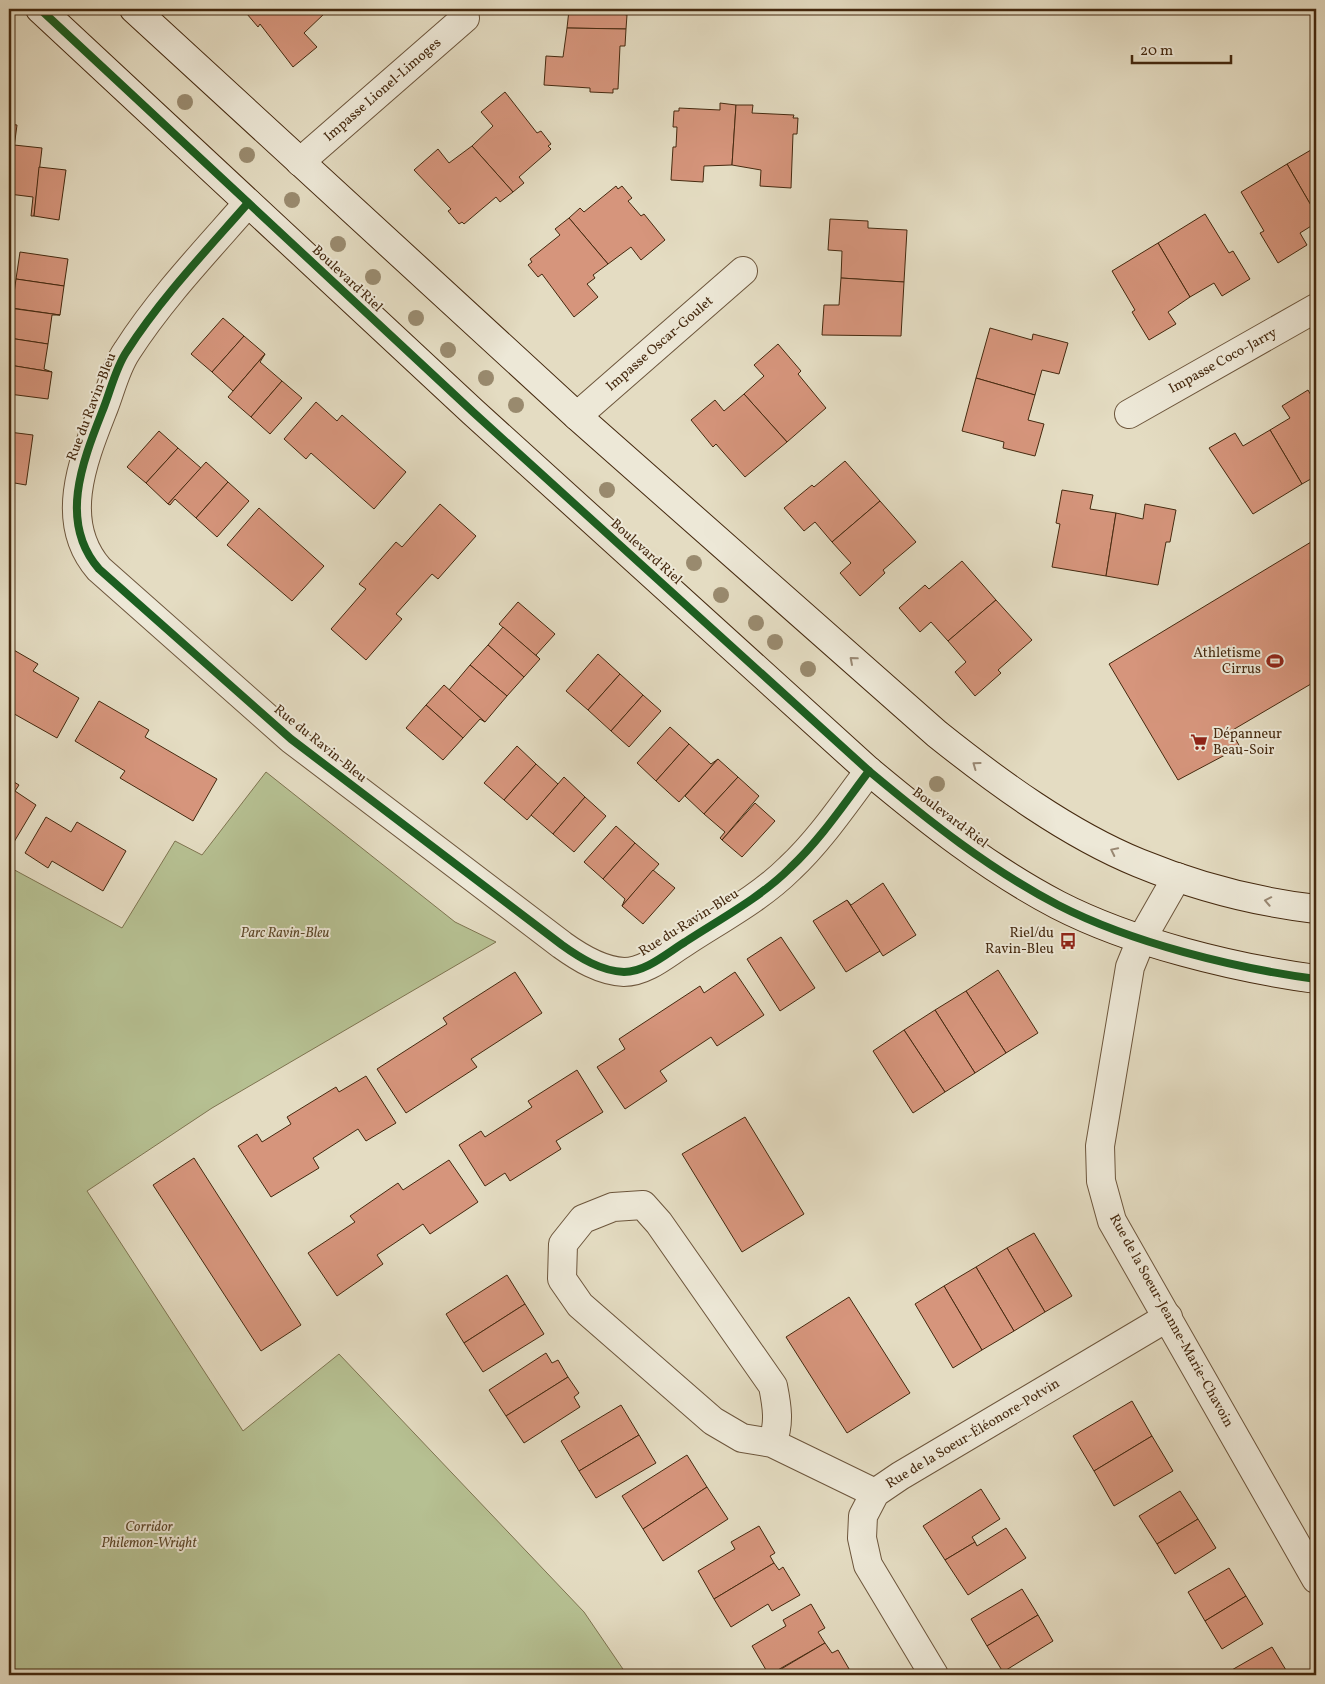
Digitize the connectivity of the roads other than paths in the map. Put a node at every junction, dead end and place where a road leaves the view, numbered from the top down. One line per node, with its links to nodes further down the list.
1 (40, 9): 5 (street, Boulevard Riel)
2 (134, 9): 4 (street)
3 (465, 18): 4 (street, Impasse Lionel-Limoges)
4 (300, 162): 9 (street)
5 (248, 203): 10 (street, Boulevard Riel); 10 (street, Rue du Ravin-Bleu)
6 (743, 271): 9 (street, Impasse Oscar-Goulet)
7 (1316, 308): 8 (street, Impasse Coco-Jarry)
8 (1129, 414)
9 (577, 416): 11 (street, one-way to 9)
10 (869, 772): 13 (street, Boulevard Riel)
11 (1177, 877): 12 (street, one-way to 11); 13 (street, Rue de la Soeur-Jeanne-Marie-Chavoin)
12 (1316, 909)
13 (1141, 940): 14 (street, Boulevard Riel); 15 (street, Rue de la Soeur-Jeanne-Marie-Chavoin)
14 (1316, 979)
15 (1168, 1317): 17 (street, Rue de la Soeur-Éléonore-Potvin); 18 (street, Rue de la Soeur-Jeanne-Marie-Chavoin)
16 (772, 1443): 16 (street); 17 (street)
17 (875, 1493): 19 (street, Rue de la Soeur-Éléonore-Potvin)
18 (1316, 1579)
19 (934, 1675)

